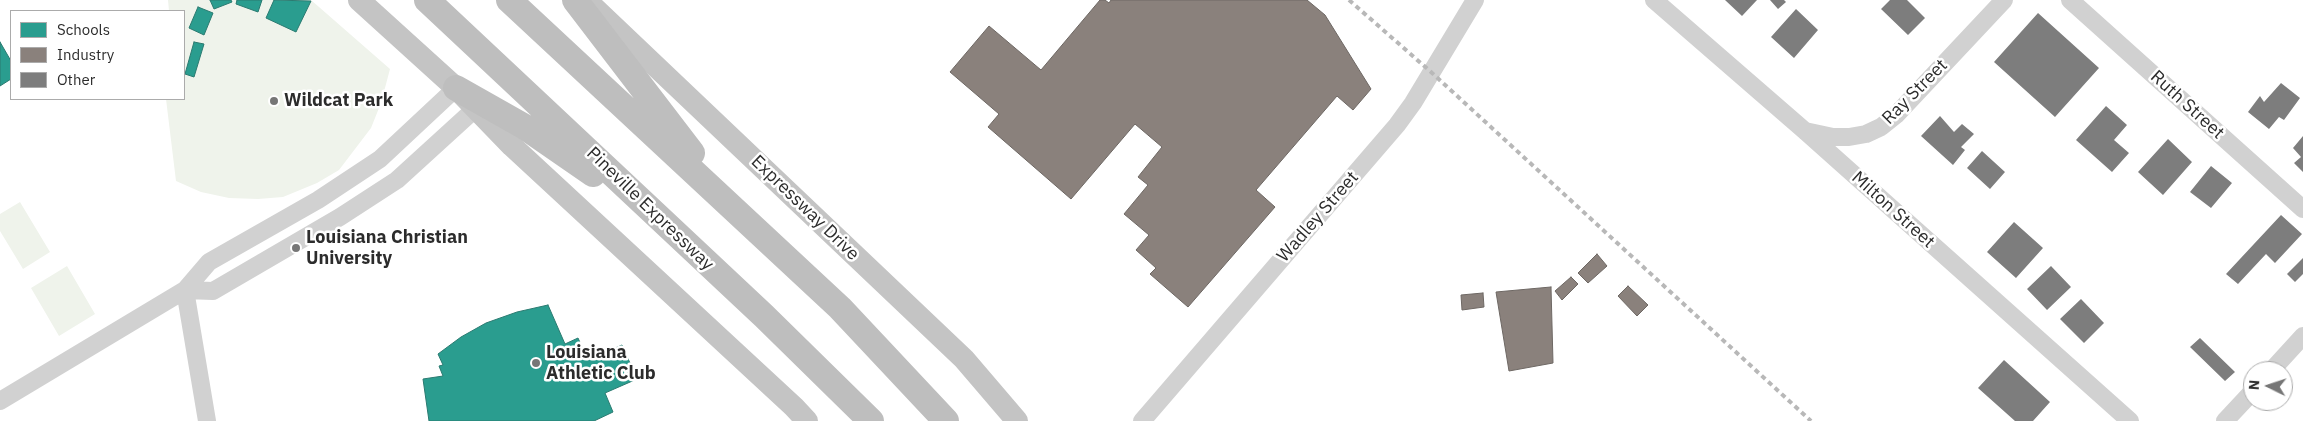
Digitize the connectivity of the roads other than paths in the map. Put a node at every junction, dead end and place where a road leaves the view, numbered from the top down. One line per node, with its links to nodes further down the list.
1 (359, 0): 10 (main road)
2 (427, 0): 17 (highway, Pineville Expressway)
3 (510, 0): 14 (highway)
4 (575, 0): 14 (highway)
5 (586, 0): 27 (main road, Expressway Drive)
6 (1475, 0): 28 (street, Wadley Street)
7 (1654, 0): 12 (street, Milton Street)
8 (2004, 0): 12 (street, Ray Street)
9 (2070, 0): 15 (street, Ruth Street)
10 (456, 88): 11 (main road); 13 (street); 17 (highway)
11 (476, 108): 16 (street); 24 (main road)
12 (1805, 131): 29 (street, Milton Street)
13 (318, 200): 16 (street); 18 (street)
14 (730, 204): 26 (highway)
15 (2303, 209)
16 (330, 223): 18 (street)
17 (690, 248): 25 (highway, Pineville Expressway)
18 (185, 290): 21 (street); 23 (street)
19 (2303, 336): 20 (street)
20 (2280, 361)
21 (0, 401)
22 (2243, 402): 30 (street)
23 (207, 421)
24 (807, 421)
25 (871, 421)
26 (946, 421)
27 (1017, 421)
28 (1142, 421)
29 (2130, 421)
30 (2225, 421)

